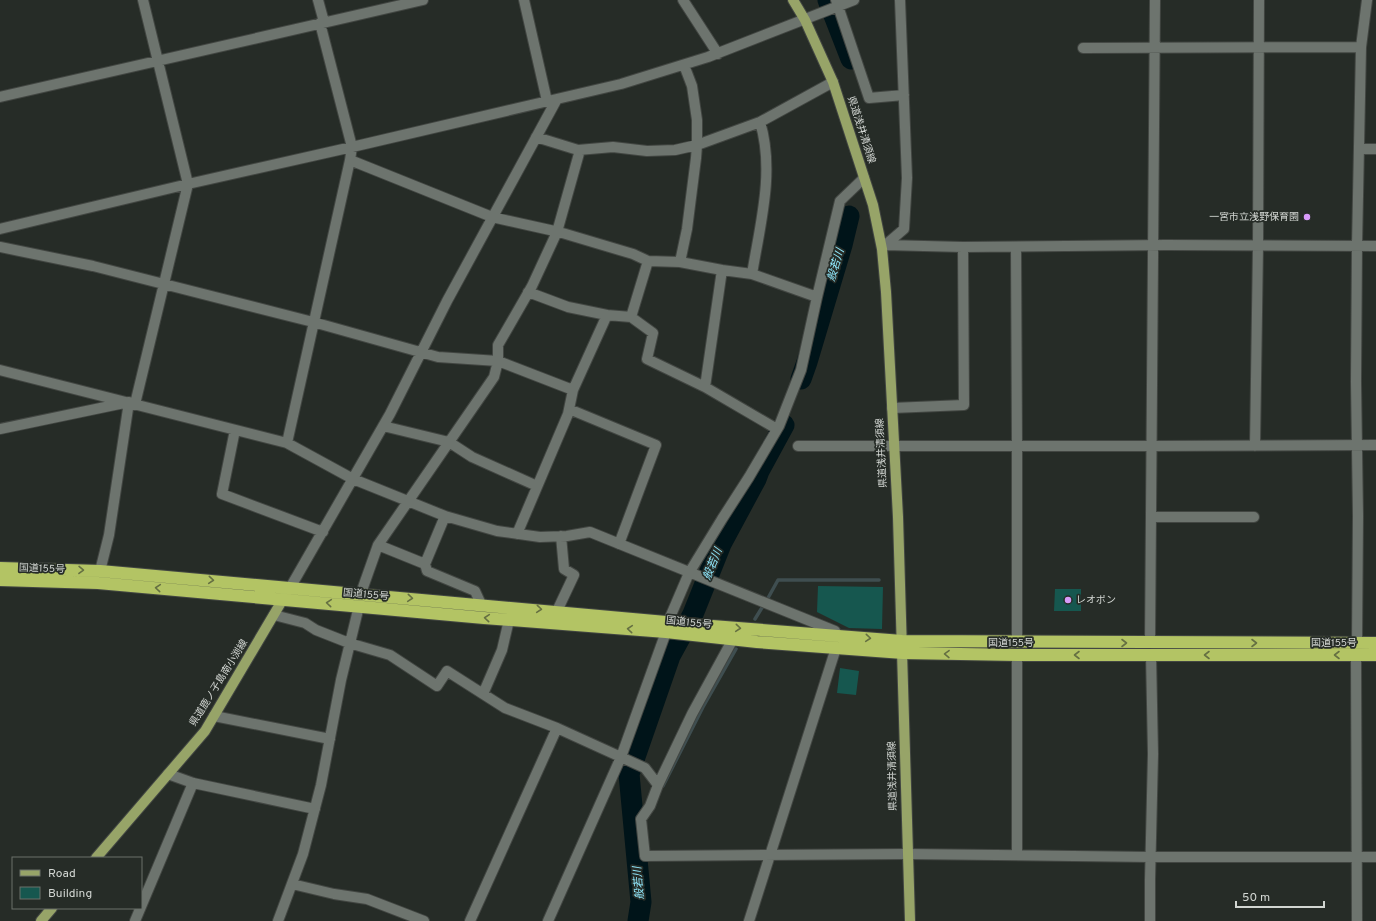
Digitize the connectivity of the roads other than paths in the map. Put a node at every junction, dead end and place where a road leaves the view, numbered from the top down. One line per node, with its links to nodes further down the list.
1 (143, 0): 20 (street)
2 (318, 0): 14 (street)
3 (423, 0): 14 (street)
4 (524, 0): 25 (street)
5 (683, 0): 19 (street)
6 (793, 0): 13 (main road, 県道浅井清須線)
7 (854, 0): 12 (street)
8 (900, 0): 23 (street)
9 (1155, 0): 15 (street)
10 (1259, 0): 18 (street)
11 (1367, 0): 16 (street)
12 (838, 3): 13 (street); 23 (street)
13 (805, 20): 19 (street); 22 (main road, 県道浅井清須線)
14 (322, 23): 20 (street); 29 (street)
15 (1154, 47): 17 (street); 18 (street); 39 (street)
16 (1361, 47): 18 (street); 30 (street)
17 (1083, 48)
18 (1259, 48): 40 (street)
19 (718, 54): 21 (street)
20 (158, 60): 24 (street); 35 (street)
21 (684, 65): 25 (street); 28 (street)
22 (833, 82): 26 (street); 34 (main road, 県道浅井清須線)
23 (904, 95): 44 (street)
24 (0, 97)
25 (552, 100): 27 (street); 29 (street)
26 (760, 122): 28 (street); 50 (street)
27 (536, 137): 32 (street); 36 (street)
28 (697, 144): 32 (street); 48 (street)
29 (352, 147): 33 (street); 35 (street)
30 (1359, 149): 31 (street); 41 (street)
31 (1376, 149)
32 (580, 150): 38 (street)
33 (350, 160): 36 (street); 56 (street)
34 (864, 178): 44 (main road, 県道浅井清須線); 53 (street)
35 (188, 184): 37 (street); 51 (street)
36 (492, 217): 38 (street); 57 (street)
37 (0, 229)
38 (557, 232): 47 (street); 52 (street)
39 (1152, 245): 40 (street); 46 (street); 76 (street)
40 (1258, 246): 41 (street); 77 (street)
41 (1358, 246): 42 (street); 71 (street)
42 (1376, 246)
43 (0, 247): 51 (street)
44 (884, 247): 45 (street); 63 (main road, 県道浅井清須線)
45 (962, 247): 46 (street); 63 (street)
46 (1016, 247): 75 (street)
47 (648, 261): 48 (street); 55 (street)
48 (680, 262): 49 (street)
49 (722, 270): 50 (street); 60 (street)
50 (752, 274): 53 (street)
51 (164, 284): 56 (street); 62 (street)
52 (528, 292): 54 (street); 58 (street)
53 (817, 297): 67 (street)
54 (607, 315): 55 (street); 61 (street)
55 (631, 317): 60 (street)
56 (313, 322): 57 (street); 70 (street)
57 (420, 353): 58 (street); 65 (street)
58 (498, 361): 61 (street); 69 (street)
59 (0, 370): 62 (street)
60 (705, 387): 67 (street)
61 (574, 390): 64 (street)
62 (132, 403): 66 (street); 68 (street); 91 (street)
63 (892, 408): 74 (main road, 県道浅井清須線)
64 (569, 409): 79 (street); 87 (street)
65 (383, 426): 69 (street); 78 (street)
66 (0, 429)
67 (777, 429): 92 (street)
68 (235, 430): 70 (street); 84 (street)
69 (449, 442): 79 (street); 80 (street)
70 (287, 443): 78 (street)
71 (1357, 445): 72 (street); 77 (street); 109 (street)
72 (1376, 445)
73 (798, 446): 74 (street)
74 (894, 446): 75 (street); 106 (main road, 県道浅井清須線)
75 (1017, 446): 76 (street); 107 (street)
76 (1152, 446): 77 (street); 82 (street)
77 (1255, 446)
78 (353, 479): 80 (street); 84 (street)
79 (537, 486): 85 (street)
80 (408, 502): 81 (street); 88 (street)
81 (445, 516): 85 (street); 89 (street)
82 (1152, 517): 83 (street); 112 (street)
83 (1254, 517)
84 (323, 532): 94 (street)
85 (517, 534): 86 (street)
86 (561, 536): 87 (street); 99 (street)
87 (619, 544): 92 (street)
88 (378, 545): 89 (street); 95 (street)
89 (425, 564): 97 (street)
90 (0, 568): 91 (highway, 国道155号, one-way to 91)
91 (100, 571): 94 (highway, 国道155号, one-way to 94)
92 (692, 574): 102 (street); 104 (street)
93 (0, 580): 96 (highway, 国道155号, one-way to 93)
94 (290, 588): 95 (highway, 国道155号); 96 (main road, 県道鹿ノ子島南小渕線)
95 (361, 593): 97 (highway, 国道155号, one-way to 97)
96 (284, 600): 98 (highway, 国道155号, one-way to 96); 100 (main road, 県道鹿ノ子島南小渕線)
97 (481, 604): 99 (highway, 国道155号, one-way to 99)
98 (359, 606): 101 (highway, 国道155号, one-way to 98); 108 (street)
99 (557, 611): 102 (highway, 国道155号)
100 (274, 615): 108 (street); 118 (main road, 県道鹿ノ子島南小渕線)
101 (509, 620): 102 (highway, 国道155号, one-way to 101); 117 (street)
102 (669, 627): 103 (highway, 国道155号); 121 (street)
103 (698, 630): 104 (highway, 国道155号, one-way to 104); 105 (highway, 国道155号)
104 (837, 635): 106 (highway, 国道155号, one-way to 106)
105 (733, 640): 111 (highway, 国道155号); 124 (street)
106 (902, 641): 107 (highway, 国道155号); 113 (main road, 県道浅井清須線)
107 (1017, 642): 112 (highway, 国道155号, one-way to 112)
108 (349, 643): 117 (street); 120 (street)
109 (1357, 643): 110 (highway, 国道155号); 112 (highway, 国道155号, one-way to 109)
110 (1376, 643)
111 (836, 648): 113 (highway, 国道155号); 126 (street)
112 (1151, 649): 114 (highway, 国道155号, one-way to 114); 115 (highway, 国道155号, one-way to 112); 130 (street)
113 (903, 653): 114 (highway, 国道155号, one-way to 113); 127 (main road, 県道浅井清須線)
114 (1017, 655): 128 (street)
115 (1356, 655): 116 (highway, 国道155号); 131 (street)
116 (1376, 655)
117 (483, 694): 119 (street)
118 (214, 716): 120 (street); 122 (main road, 県道鹿ノ子島南小渕線)
119 (557, 728): 121 (street); 141 (street)
120 (330, 739): 125 (street)
121 (623, 758): 124 (street); 142 (street)
122 (168, 774): 123 (street); 129 (main road, 県道鹿ノ子島南小渕線)
123 (193, 783): 125 (street); 134 (street)
124 (658, 785): 126 (street)
125 (315, 809): 133 (street)
126 (770, 854): 127 (street); 143 (street)
127 (907, 854): 128 (street); 144 (main road, 県道浅井清須線)
128 (1018, 855): 130 (street)
129 (97, 857)
130 (1150, 857): 131 (street); 145 (street)
131 (1357, 857): 132 (street); 146 (street)
132 (1376, 857)
133 (292, 884): 139 (street); 140 (street)
134 (142, 904)
135 (51, 909): 137 (main road)
136 (140, 909): 138 (street)
137 (41, 921)
138 (135, 921)
139 (278, 921)
140 (424, 921)
141 (470, 921)
142 (548, 921)
143 (748, 921)
144 (910, 921)
145 (1150, 921)
146 (1357, 921)

